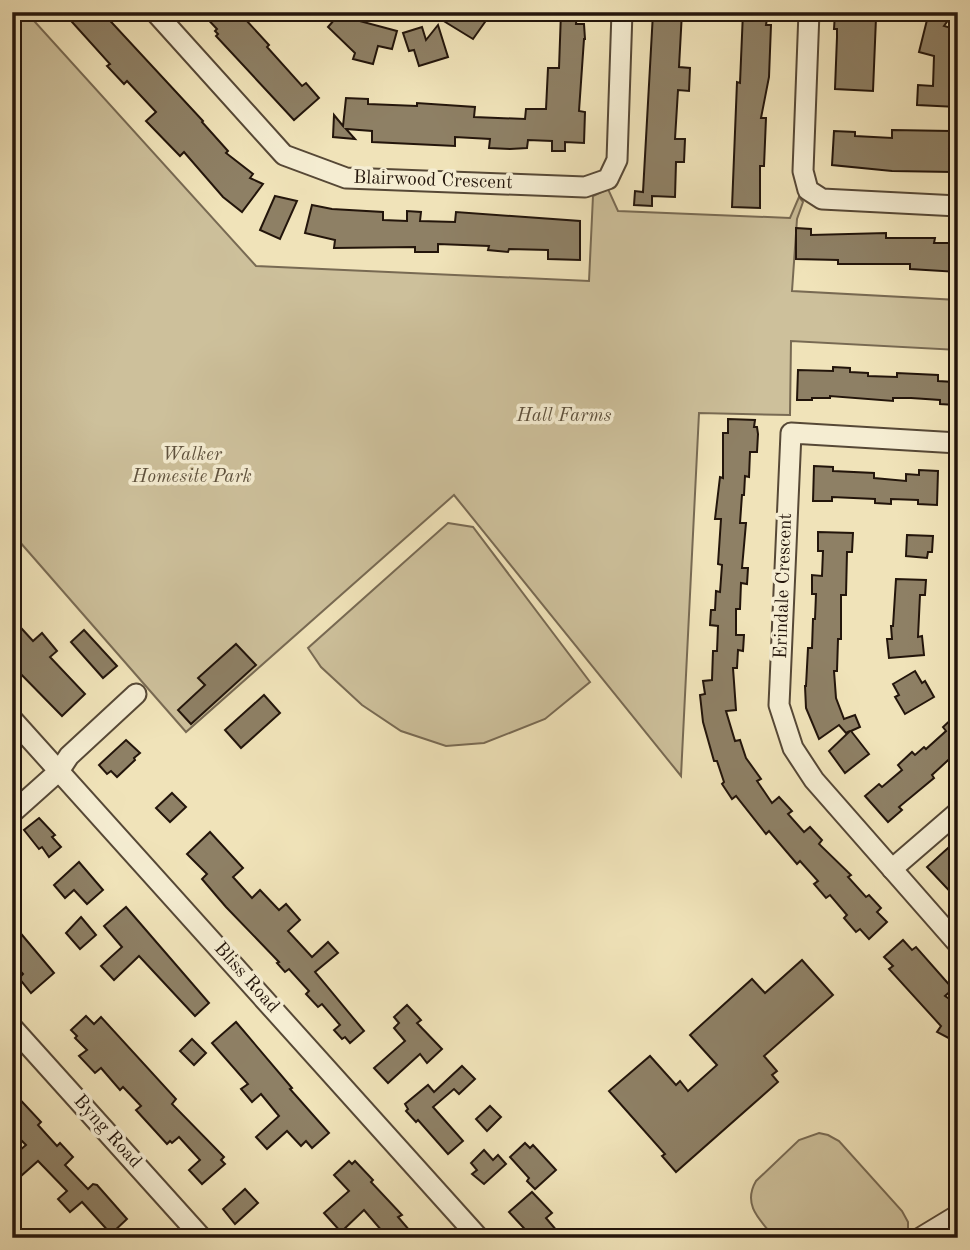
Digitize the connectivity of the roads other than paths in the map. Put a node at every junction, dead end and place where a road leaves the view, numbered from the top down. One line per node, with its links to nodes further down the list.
1 (155, 12): 2 (street, Blairwood Crescent)
2 (622, 12)
3 (809, 12): 4 (street)
4 (958, 206)
5 (958, 443): 11 (street, Erindale Crescent)
6 (136, 694): 8 (street)
7 (12, 719): 8 (street, Bliss Road)
8 (59, 771): 10 (street); 16 (street, Bliss Road)
9 (958, 812): 11 (street)
10 (12, 813)
11 (892, 869): 12 (street, Erindale Crescent)
12 (958, 944)
13 (12, 1027): 15 (street, Byng Road)
14 (958, 1215): 17 (street)
15 (202, 1238)
16 (479, 1238)
17 (920, 1238)

